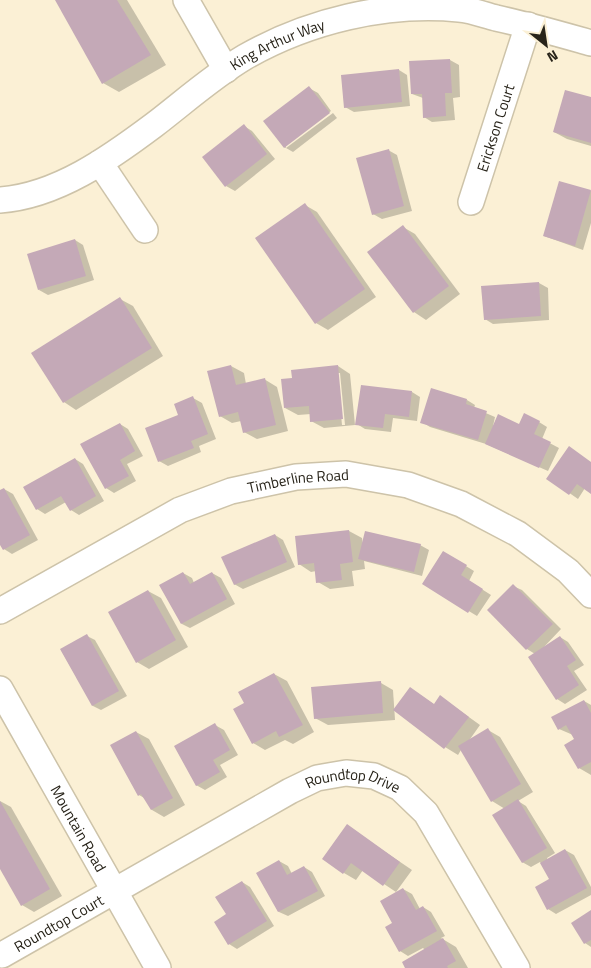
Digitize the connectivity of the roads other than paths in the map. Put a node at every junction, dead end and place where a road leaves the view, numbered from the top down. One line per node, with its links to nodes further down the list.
1 (186, 0): 5 (street)
2 (460, 5): 3 (street, King Arthur Way); 5 (street, King Arthur Way)
3 (528, 25): 4 (street, King Arthur Way); 8 (street, Erickson Court)
4 (591, 43)
5 (226, 70): 6 (street, King Arthur Way)
6 (100, 163): 7 (street, King Arthur Way); 9 (street)
7 (0, 200)
8 (471, 202)
9 (145, 230)
10 (591, 595): 11 (street, Timberline Road)
11 (0, 611)
12 (0, 689): 13 (street, Mountain Road)
13 (116, 891): 14 (street, Roundtop Court); 15 (street, Mountain Road); 16 (street, Roundtop Drive)
14 (2, 955)
15 (158, 968)
16 (516, 968)

